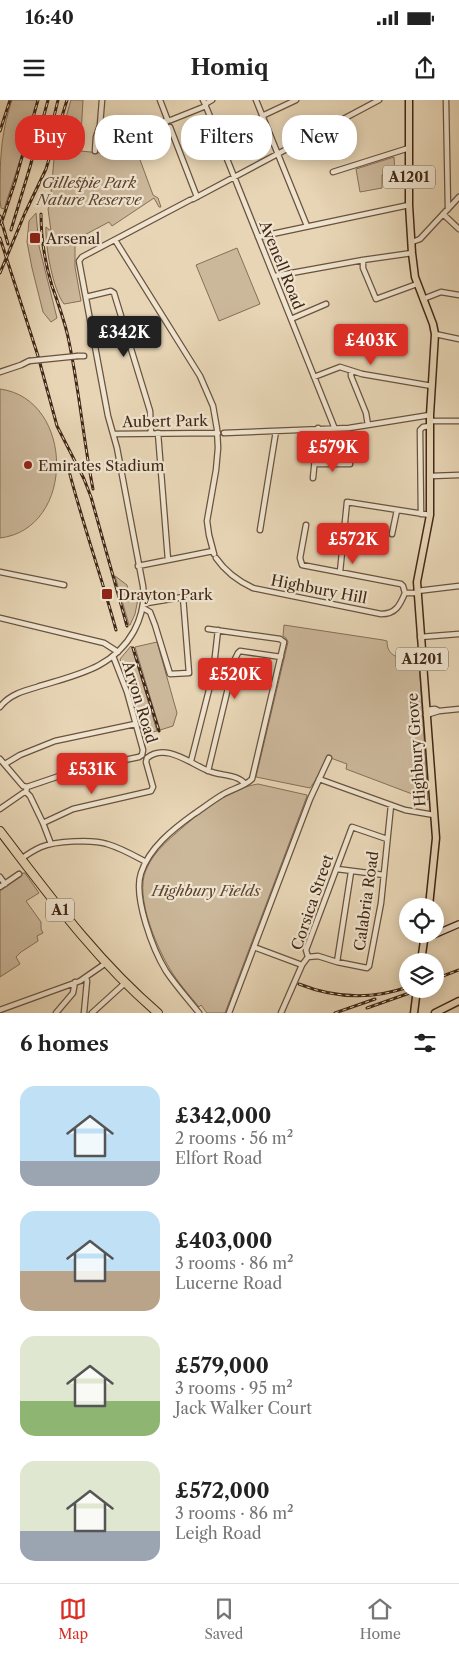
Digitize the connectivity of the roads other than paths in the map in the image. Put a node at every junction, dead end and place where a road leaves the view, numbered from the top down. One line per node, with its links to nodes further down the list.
1 (102, 100): 10 (street)
2 (160, 100): 11 (street)
3 (212, 100): 9 (street)
4 (256, 100): 12 (street)
5 (296, 100): 13 (street)
6 (379, 100): 18 (street)
7 (410, 100): 17 (main road, A1201)
8 (446, 100): 24 (street)
9 (205, 105): 14 (street); 20 (street, Avenell Road)
10 (101, 115)
11 (166, 115)
12 (262, 115)
13 (264, 115)
14 (171, 120)
15 (171, 130): 22 (street)
16 (272, 140): 18 (street)
17 (409, 148): 19 (street); 23 (main road, A1201)
18 (278, 154): 20 (street); 26 (street)
19 (333, 172)
20 (235, 177): 22 (street); 28 (street, Avenell Road)
21 (459, 197): 24 (street)
22 (194, 199): 29 (street)
23 (409, 206): 26 (street); 30 (main road, A1201)
24 (448, 209): 25 (street)
25 (443, 214): 27 (street); 30 (street)
26 (307, 226): 28 (street)
27 (459, 228)
28 (258, 237): 33 (street, Avenell Road)
29 (114, 240): 36 (street); 56 (street)
30 (412, 242): 31 (main road, A1201)
31 (412, 253): 32 (street); 34 (main road, A1201)
32 (363, 260): 33 (street); 34 (street)
33 (275, 276): 39 (street, Avenell Road)
34 (417, 284): 37 (main road, A1201)
35 (459, 295): 37 (street)
36 (86, 296): 54 (street); 57 (street)
37 (423, 299): 40 (main road, A1201)
38 (326, 304): 39 (street)
39 (291, 319): 45 (street, Avenell Road)
40 (435, 334): 41 (street); 46 (main road, A1201)
41 (459, 338)
42 (84, 356): 44 (street, bridge)
43 (351, 371): 45 (street); 46 (street); 49 (street)
44 (0, 372)
45 (314, 377): 51 (street, Avenell Road)
46 (432, 386): 47 (main road, A1201)
47 (430, 421): 48 (street, Aubert Park); 49 (street, Aubert Park); 61 (main road, A1201); 64 (street)
48 (459, 421)
49 (368, 425): 51 (street, Aubert Park)
50 (318, 428): 51 (street, Aubert Park); 52 (street, Aubert Park); 58 (street)
51 (335, 429)
52 (276, 430): 53 (street, Aubert Park); 67 (street)
53 (224, 432)
54 (151, 433): 55 (street, Aubert Park); 57 (street, Aubert Park)
55 (158, 433): 56 (street, Aubert Park); 70 (street)
56 (218, 433): 69 (street)
57 (114, 434): 71 (street)
58 (315, 464): 59 (street); 62 (street)
59 (350, 464)
60 (459, 475): 61 (street)
61 (430, 476): 65 (main road, A1201)
62 (313, 478)
63 (396, 510): 64 (street); 68 (street); 73 (street)
64 (422, 514): 65 (street)
65 (430, 515): 76 (main road, A1201)
66 (306, 525): 73 (street)
67 (260, 530)
68 (392, 534)
69 (214, 554): 70 (street); 77 (street, Highbury Hill)
70 (168, 560): 71 (street)
71 (138, 566): 79 (street)
72 (0, 572): 74 (street)
73 (340, 572): 77 (street)
74 (64, 585)
75 (459, 586): 76 (street)
76 (417, 592): 77 (street); 84 (main road, Highbury Grove / A1201)
77 (405, 593)
78 (147, 603): 79 (street)
79 (143, 608): 85 (street)
80 (0, 618): 85 (street)
81 (208, 629): 82 (street)
82 (218, 630): 87 (street); 95 (street)
83 (459, 634): 84 (street)
84 (420, 637): 90 (main road, Highbury Grove / A1201)
85 (118, 652): 86 (street)
86 (113, 656): 88 (street); 91 (street, Arvon Road)
87 (281, 657): 97 (street); 99 (street)
88 (0, 707)
89 (459, 709): 90 (street)
90 (426, 712): 103 (main road, Highbury Grove / A1201)
91 (135, 724): 92 (street, Arvon Road); 96 (street)
92 (145, 756): 95 (street); 100 (street); 104 (street, Arvon Road)
93 (329, 758): 98 (street)
94 (0, 759): 96 (street)
95 (190, 761): 97 (street)
96 (5, 764): 100 (street)
97 (208, 771): 99 (street)
98 (319, 778): 101 (street); 119 (street)
99 (246, 784): 109 (street)
100 (27, 790): 102 (street); 104 (street)
101 (391, 805): 103 (street); 106 (street, Calabria Road)
102 (0, 810)
103 (434, 815): 116 (main road, Highbury Grove / A1201)
104 (43, 823): 107 (street)
105 (0, 831): 108 (highway, A1)
106 (388, 839): 110 (street, Corsica Street); 113 (street, Calabria Road)
107 (51, 844): 108 (street); 109 (street)
108 (21, 859): 122 (highway, A1)
109 (146, 862): 135 (street)
110 (337, 869): 111 (street); 120 (street, Corsica Street)
111 (351, 872): 113 (street); 121 (street)
112 (19, 874): 115 (street)
113 (384, 875): 121 (street, Calabria Road)
114 (0, 877): 115 (street)
115 (2, 885)
116 (430, 898)
117 (459, 924): 118 (street)
118 (444, 930)
119 (254, 947): 123 (street); 136 (street)
120 (308, 957): 121 (street, Calabria Road); 123 (street, Corsica Street)
121 (337, 962)
122 (106, 963): 124 (street); 126 (highway, A1)
123 (302, 965): 137 (street, Corsica Street)
124 (86, 978): 125 (street); 132 (street)
125 (75, 982): 129 (street); 131 (street)
126 (125, 983): 133 (street); 134 (highway, A1)
127 (416, 998): 130 (main road, bridge)
128 (459, 1001): 138 (main road)
129 (0, 1010)
130 (413, 1012)
131 (56, 1013)
132 (84, 1013)
133 (92, 1013)
134 (158, 1013)
135 (199, 1013)
136 (228, 1013)
137 (281, 1013)
138 (436, 1013)

